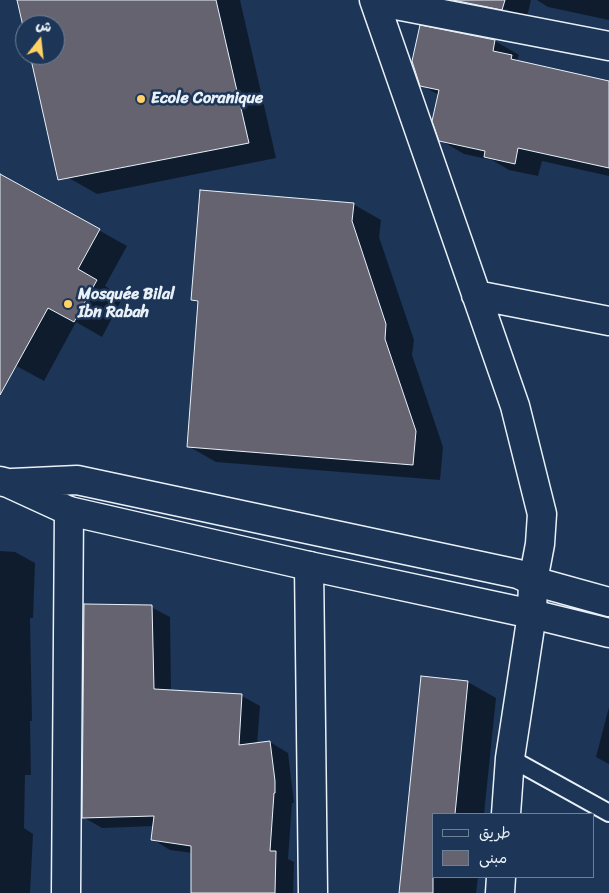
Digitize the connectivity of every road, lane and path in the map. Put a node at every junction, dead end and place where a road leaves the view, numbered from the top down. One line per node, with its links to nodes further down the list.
1 (374, 1): 2 (street); 3 (street)
2 (609, 46)
3 (476, 296): 4 (street); 8 (street)
4 (609, 321)
5 (3, 483): 6 (street); 8 (street)
6 (69, 511): 7 (street); 16 (street)
7 (309, 566): 10 (street); 17 (street)
8 (533, 581): 9 (street); 10 (street)
9 (609, 602)
10 (532, 614): 11 (street); 12 (street)
11 (609, 633)
12 (510, 758): 13 (lane); 14 (street)
13 (609, 812)
14 (506, 813)
15 (501, 878): 18 (street)
16 (66, 893)
17 (313, 893)
18 (500, 893)

